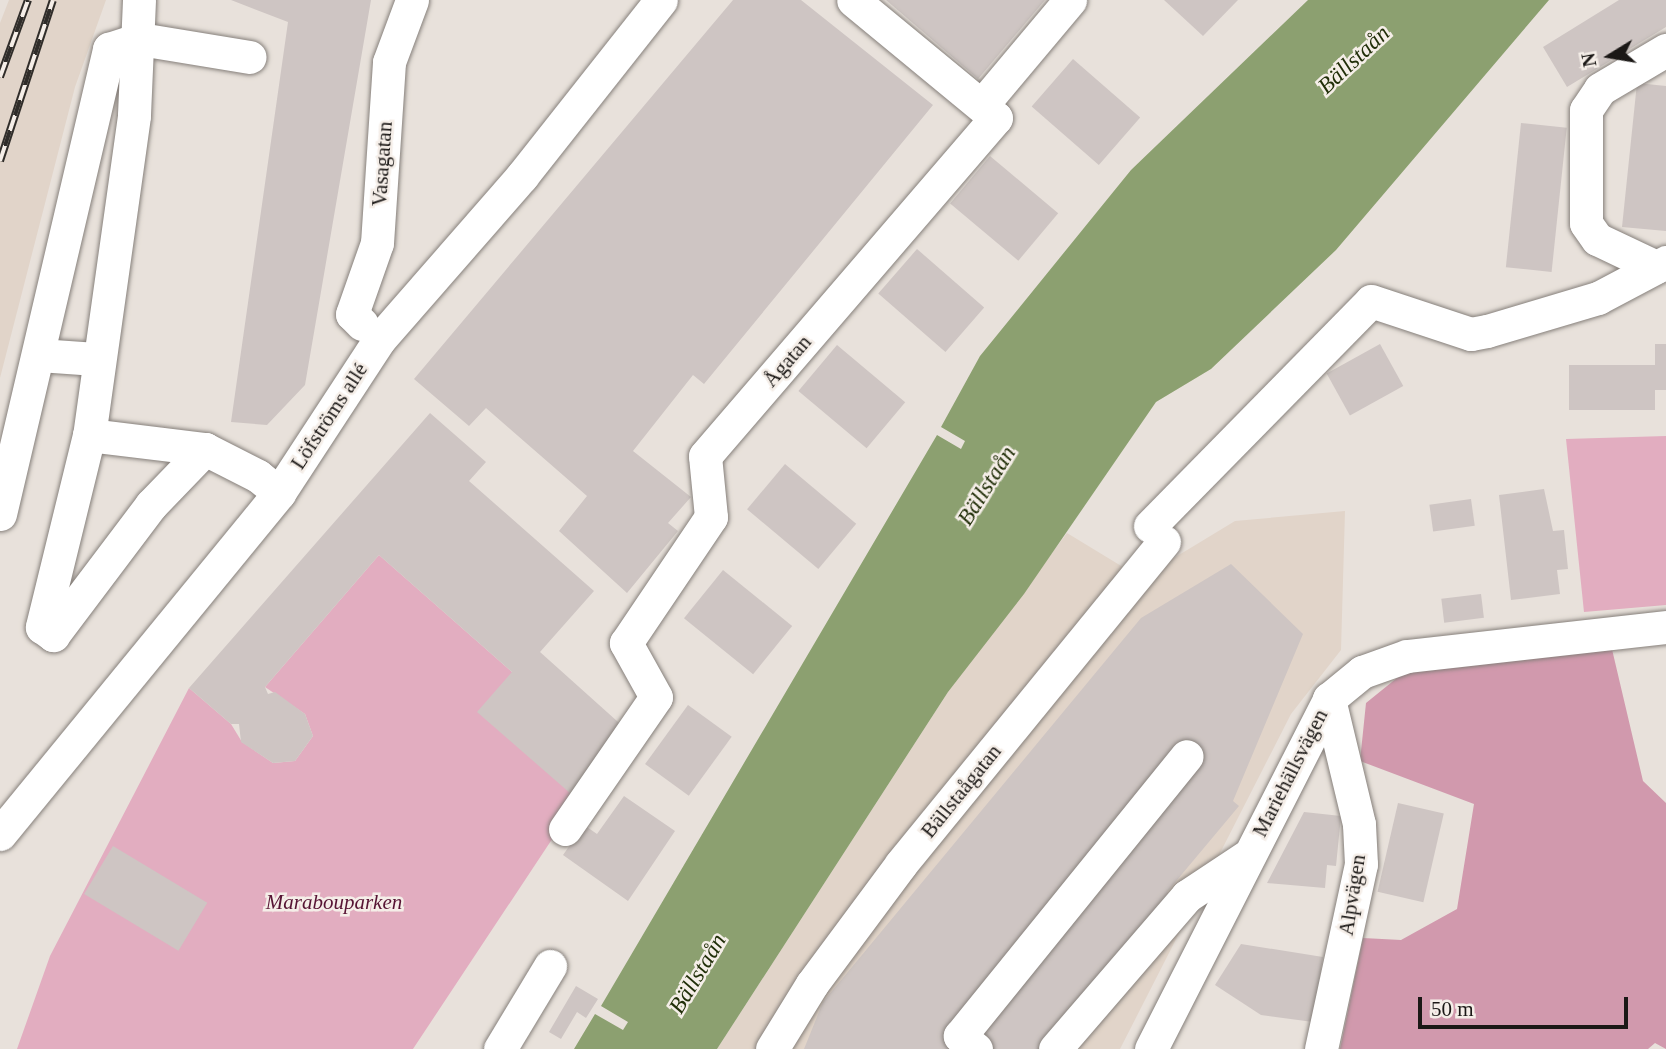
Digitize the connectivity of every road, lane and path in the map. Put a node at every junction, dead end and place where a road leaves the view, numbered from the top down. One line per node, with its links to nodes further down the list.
1 (139, 0): 6 (street)
2 (412, 0): 11 (street, Vasagatan)
3 (661, 0): 16 (street, Löfströms allé)
4 (853, 0): 9 (street)
5 (1070, 0): 9 (street)
6 (140, 40): 8 (street); 12 (street); 13 (street)
7 (1666, 50): 10 (street)
8 (250, 57)
9 (982, 105): 22 (street, Ågatan)
10 (1661, 265): 26 (street, Bällstaågatan)
11 (362, 324)
12 (39, 355): 13 (street); 17 (street)
13 (96, 359): 14 (street)
14 (89, 435): 15 (street); 15 (street)
15 (205, 449): 16 (street)
16 (279, 493): 21 (street, Löfströms allé)
17 (0, 514)
18 (1666, 626): 19 (street, Mariehällsvägen)
19 (1329, 699): 23 (street, Mariehällsvägen); 30 (street, Alpvägen)
20 (1187, 756): 27 (street)
21 (6, 827)
22 (565, 829)
23 (1248, 855): 28 (street); 29 (street, Mariehällsvägen)
24 (550, 966): 25 (street)
25 (500, 1049)
26 (772, 1049)
27 (976, 1049)
28 (1055, 1049)
29 (1151, 1049)
30 (1321, 1049)

